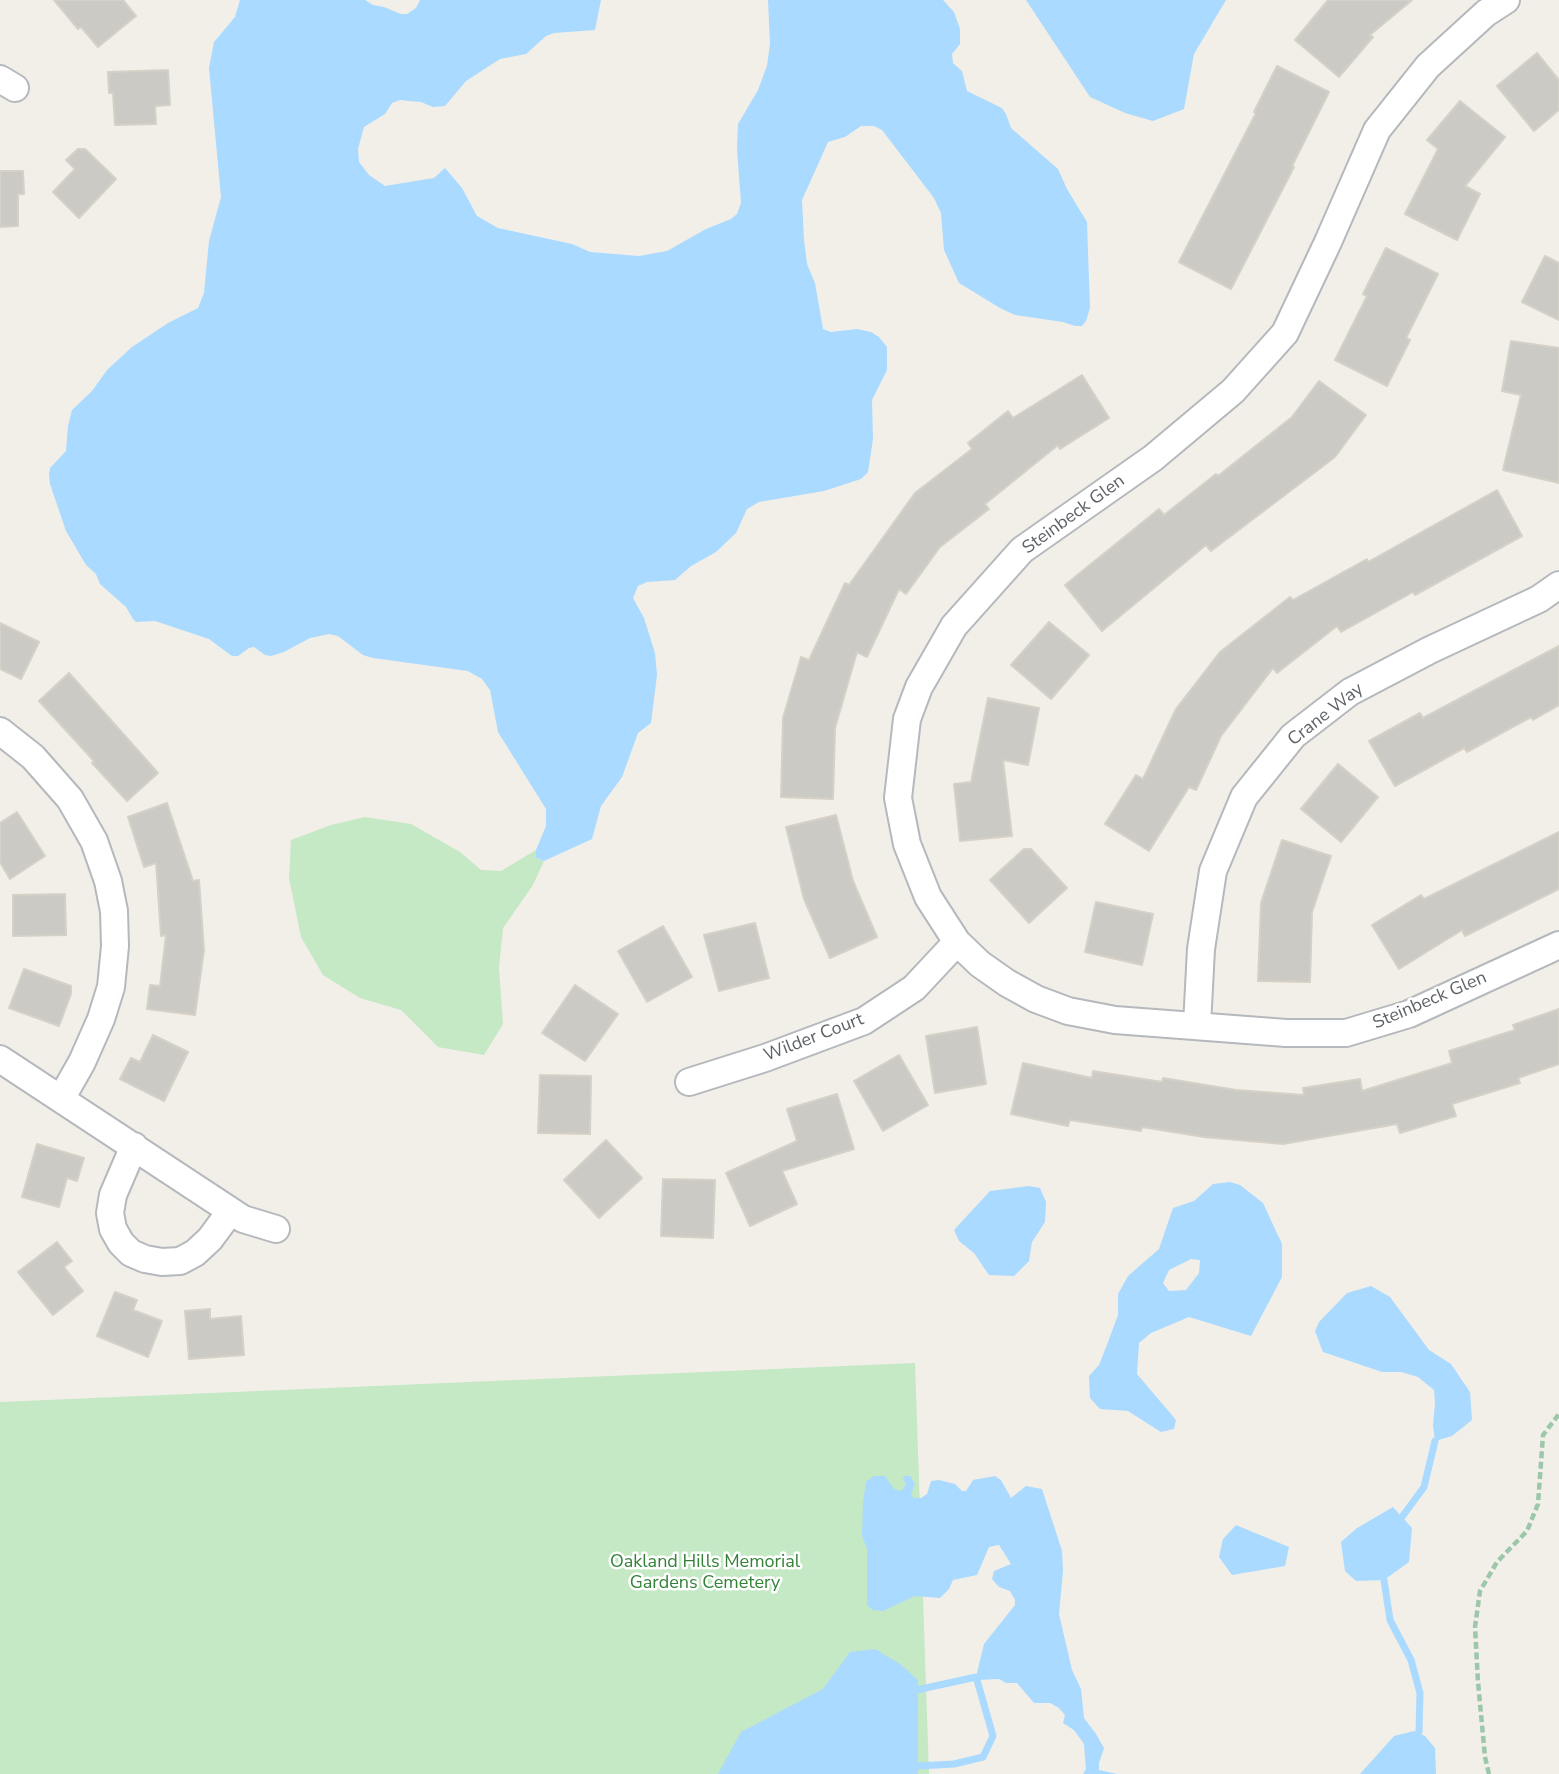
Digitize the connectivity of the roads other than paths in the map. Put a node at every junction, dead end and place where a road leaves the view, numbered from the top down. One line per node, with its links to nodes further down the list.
1 (1506, 0): 4 (street, Steinbeck Glen)
2 (1559, 585): 6 (street, Crane Way)
3 (0, 731): 9 (street)
4 (957, 942): 6 (street, Steinbeck Glen); 8 (street, Wilder Court)
5 (1559, 945): 6 (street, Steinbeck Glen)
6 (1197, 1025)
7 (0, 1059): 9 (street)
8 (689, 1082)
9 (61, 1098): 10 (street)
10 (134, 1146): 11 (street); 11 (street)
11 (230, 1212): 12 (street)
12 (276, 1229)

